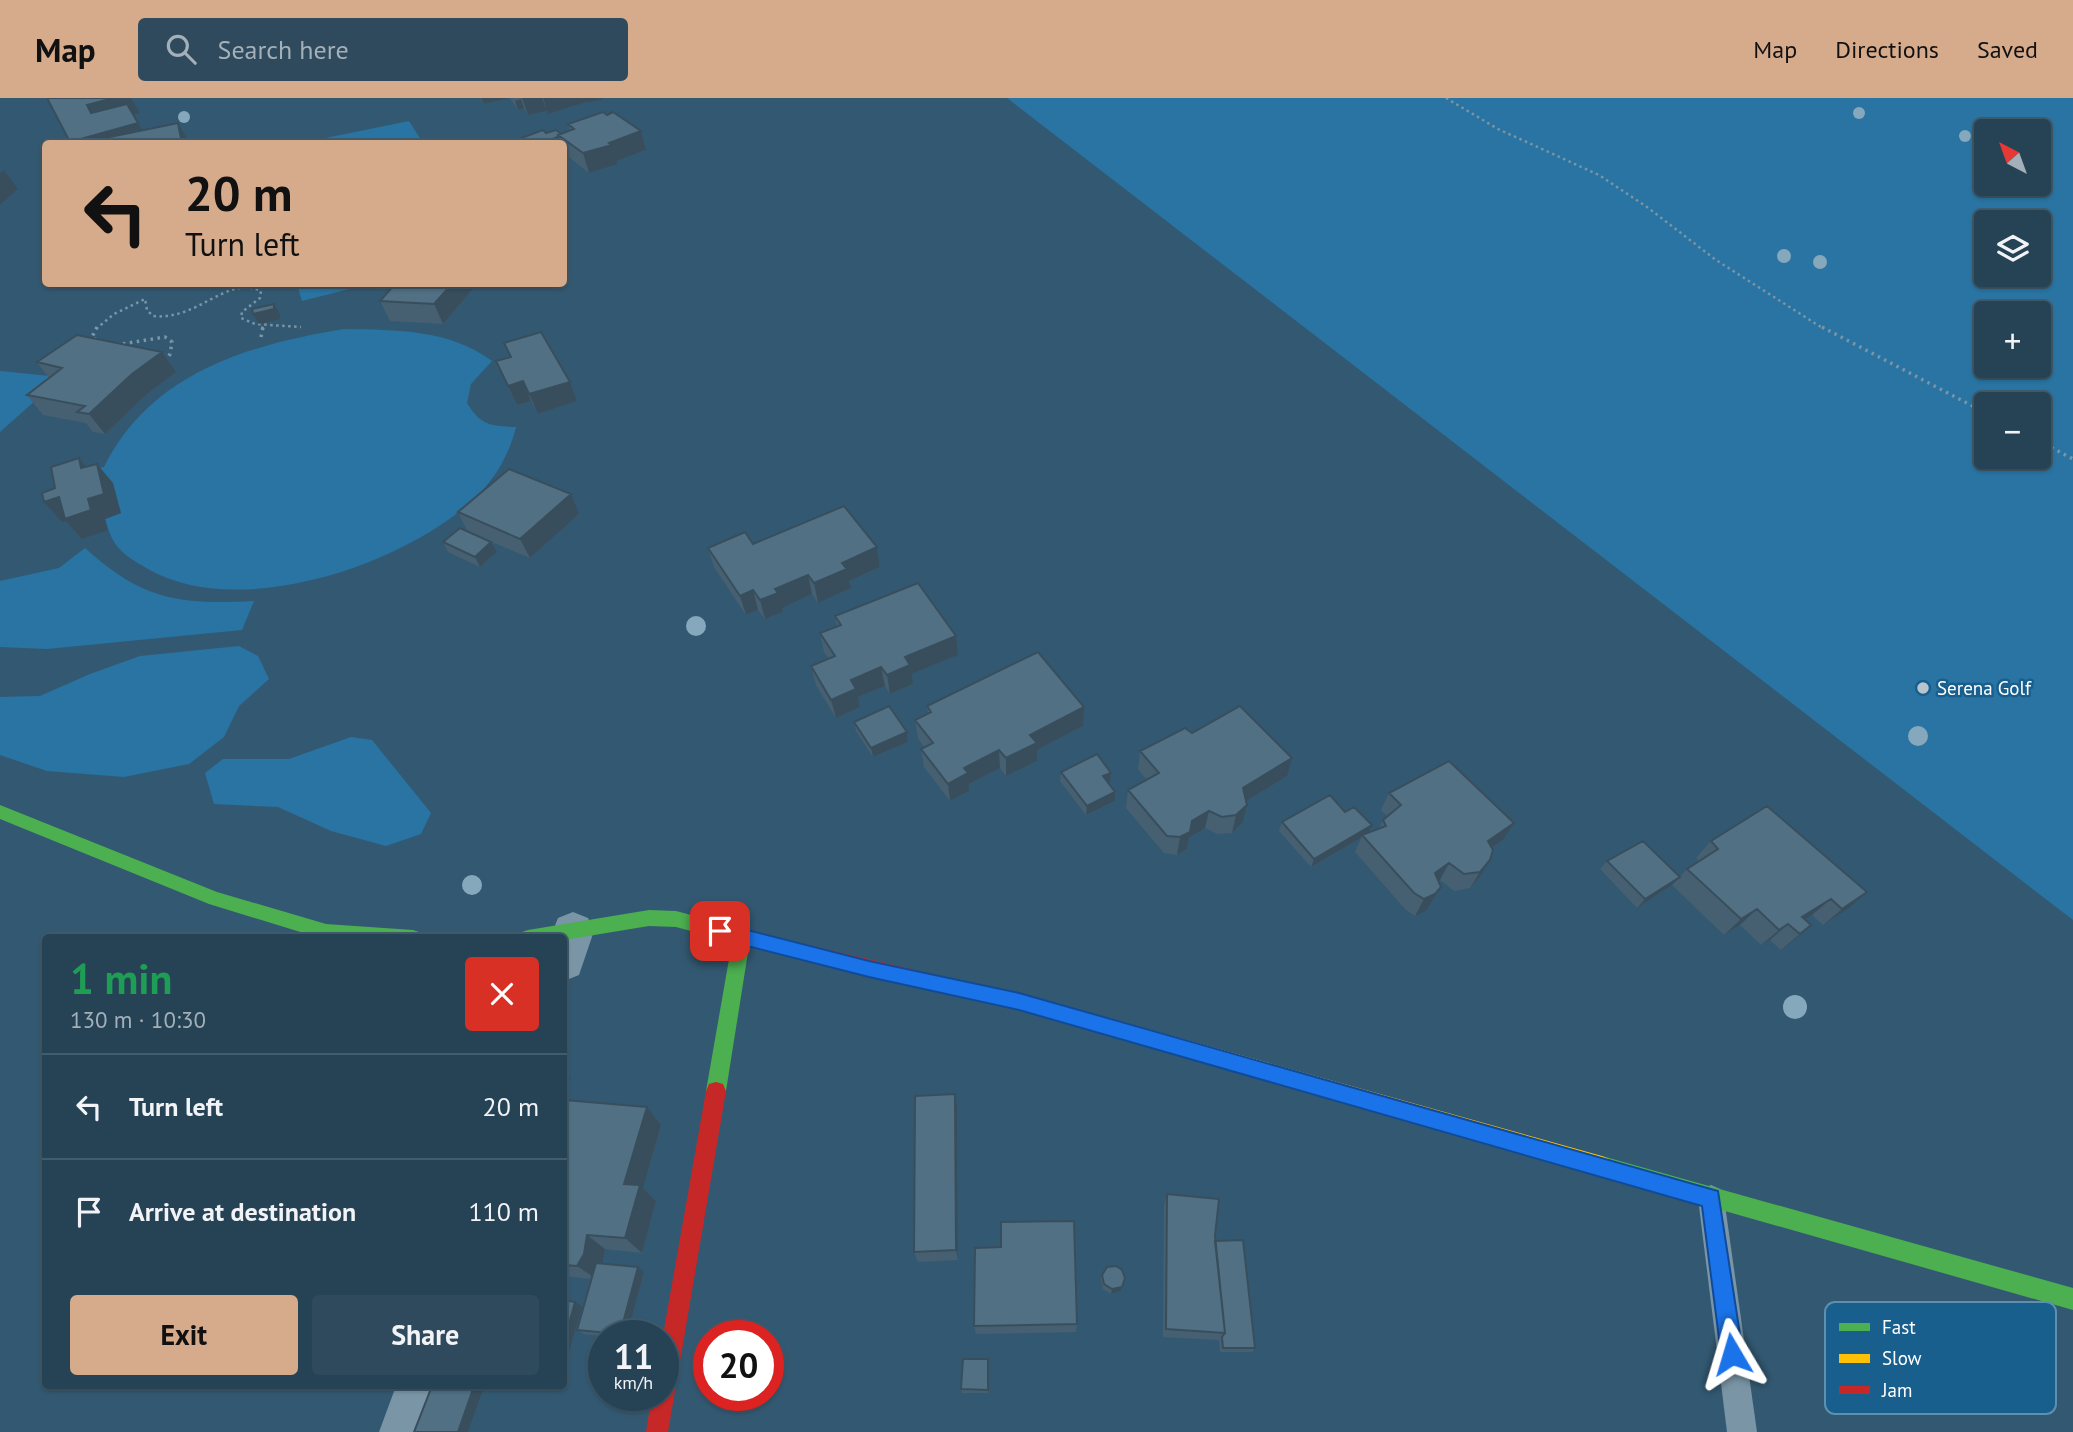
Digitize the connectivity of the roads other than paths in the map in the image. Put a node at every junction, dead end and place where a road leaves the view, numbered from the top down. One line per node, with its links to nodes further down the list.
1 (0, 812): 2 (street)
2 (355, 934)
3 (742, 937): 4 (street); 5 (street); 9 (street)
4 (568, 946)
5 (1711, 1198): 6 (street); 10 (lane)
6 (2073, 1299)
7 (422, 1389): 8 (street)
8 (406, 1432)
9 (657, 1432)
10 (1742, 1432)

